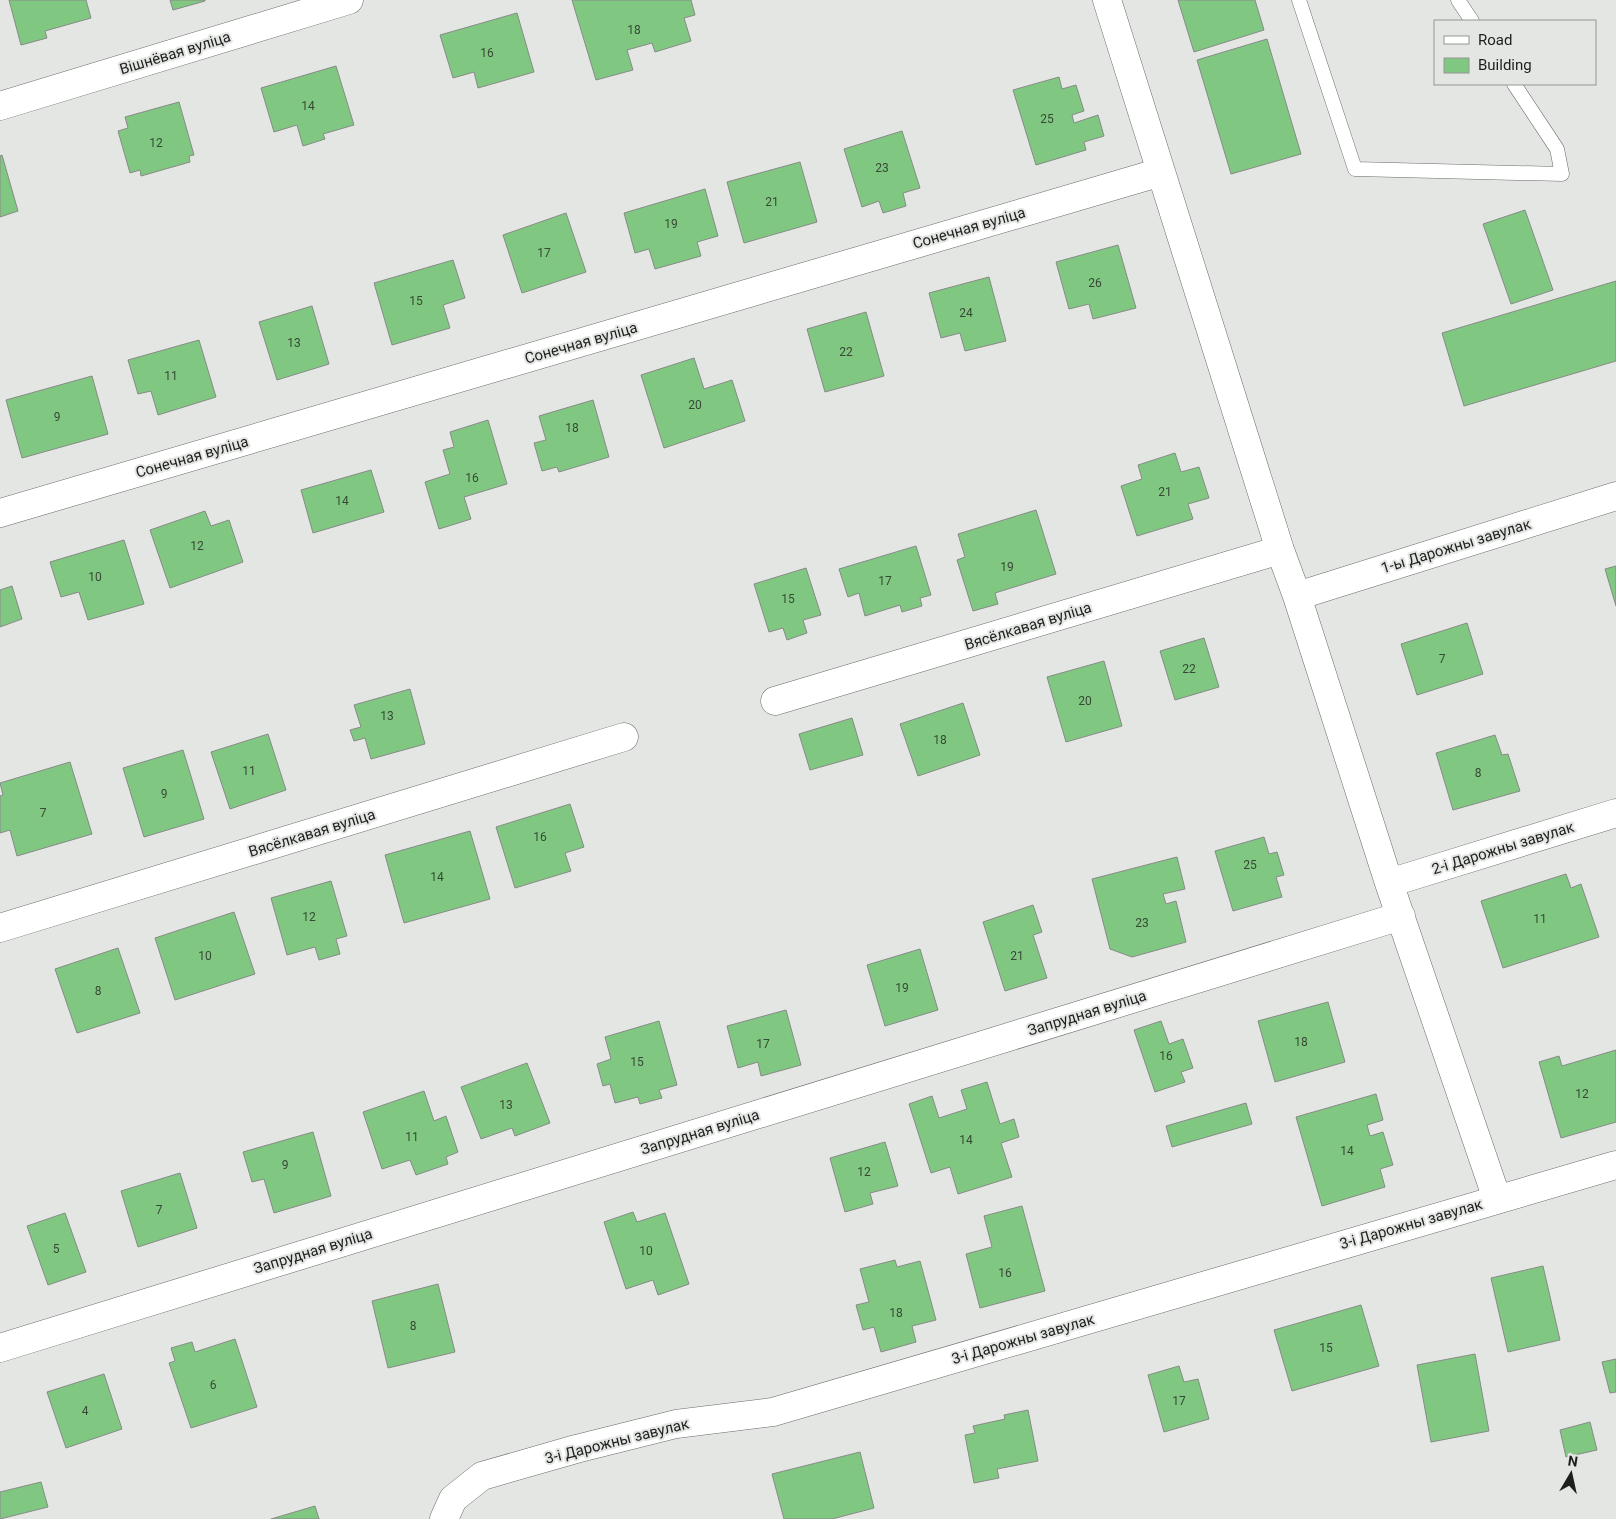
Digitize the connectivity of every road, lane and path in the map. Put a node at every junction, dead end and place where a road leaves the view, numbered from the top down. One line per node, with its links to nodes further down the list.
1 (349, 0): 7 (street, Вішнёвая вуліца)
2 (1107, 0): 8 (street)
3 (1299, 0): 6 (lane)
4 (1458, 0): 5 (lane)
5 (1471, 20)
6 (1515, 85)
7 (0, 106)
8 (1162, 172): 10 (street, Сонечная вуліца); 11 (street)
9 (1616, 496): 12 (street, 1-ы Дарожны завулак)
10 (0, 513)
11 (1280, 550): 12 (street); 13 (street, Вясёлкавая вуліца)
12 (1297, 596): 16 (street)
13 (775, 701)
14 (624, 737): 18 (street, Вясёлкавая вуліца)
15 (1616, 813): 16 (street, 2-і Дарожны завулак)
16 (1389, 883): 17 (street)
17 (1401, 916): 20 (street); 21 (street, Запрудная вуліца)
18 (0, 928)
19 (1616, 1165): 20 (street, 3-і Дарожны завулак)
20 (1497, 1199): 22 (street, 3-і Дарожны завулак)
21 (0, 1348)
22 (444, 1519)

